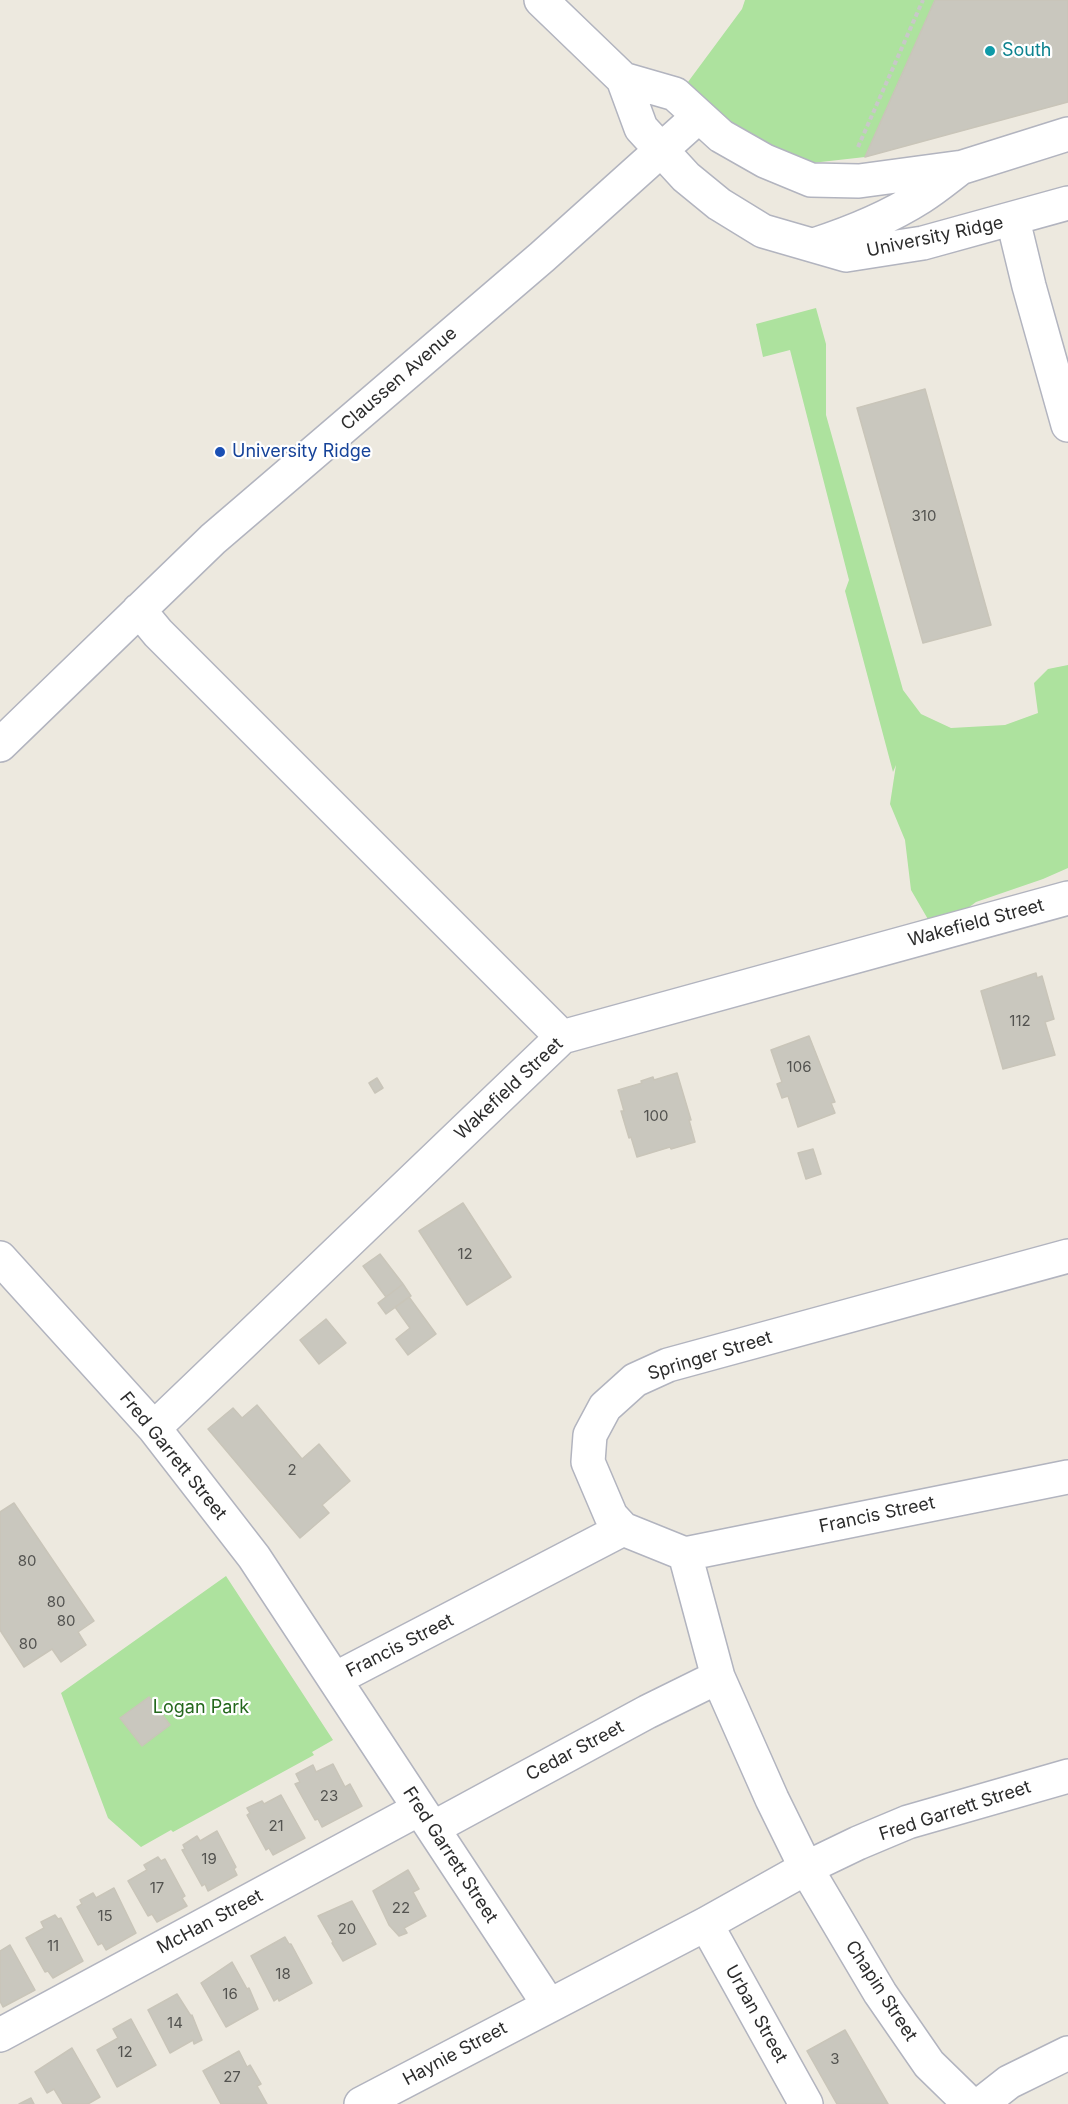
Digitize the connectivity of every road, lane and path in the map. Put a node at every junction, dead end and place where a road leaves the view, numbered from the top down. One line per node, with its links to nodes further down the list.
1 (541, 0): 3 (street, University Ridge)
2 (923, 0): 6 (path)
3 (623, 80): 4 (street, University Ridge); 7 (street, University Ridge)
4 (699, 116): 7 (street, Claussen Avenue); 8 (street, University Ridge)
5 (1068, 134): 8 (street, University Ridge)
6 (857, 148)
7 (662, 149): 11 (street, University Ridge); 13 (street, Claussen Avenue)
8 (963, 167): 11 (street)
9 (1068, 203): 10 (street, University Ridge)
10 (1012, 219): 11 (street, University Ridge); 12 (street)
11 (809, 246)
12 (1068, 425)
13 (139, 610): 14 (street, Claussen Avenue); 16 (street)
14 (0, 745)
15 (1068, 898): 16 (street, Wakefield Street)
16 (562, 1037): 19 (street, Wakefield Street)
17 (1068, 1256): 21 (street, Springer Street)
18 (0, 1258): 19 (street, Fred Garrett Street)
19 (154, 1428): 24 (street, Fred Garrett Street)
20 (1068, 1477): 22 (street, Francis Street)
21 (623, 1529): 22 (street); 24 (street, Francis Street)
22 (685, 1554): 23 (street)
23 (718, 1677): 26 (street, Cedar Street); 27 (street)
24 (335, 1679): 26 (street, Fred Garrett Street)
25 (1068, 1776): 27 (street, Fred Garrett Street)
26 (426, 1819): 29 (street, Fred Garrett Street); 30 (street, McHan Street)
27 (806, 1868): 28 (street, Fred Garrett Street); 34 (street, Chapin Street)
28 (706, 1924): 29 (street, Fred Garrett Street); 33 (street, Urban Street)
29 (549, 2004): 32 (street, Haynie Street)
30 (0, 2035)
31 (1068, 2053): 35 (street)
32 (361, 2104)
33 (806, 2104)
34 (970, 2104)
35 (981, 2104)

